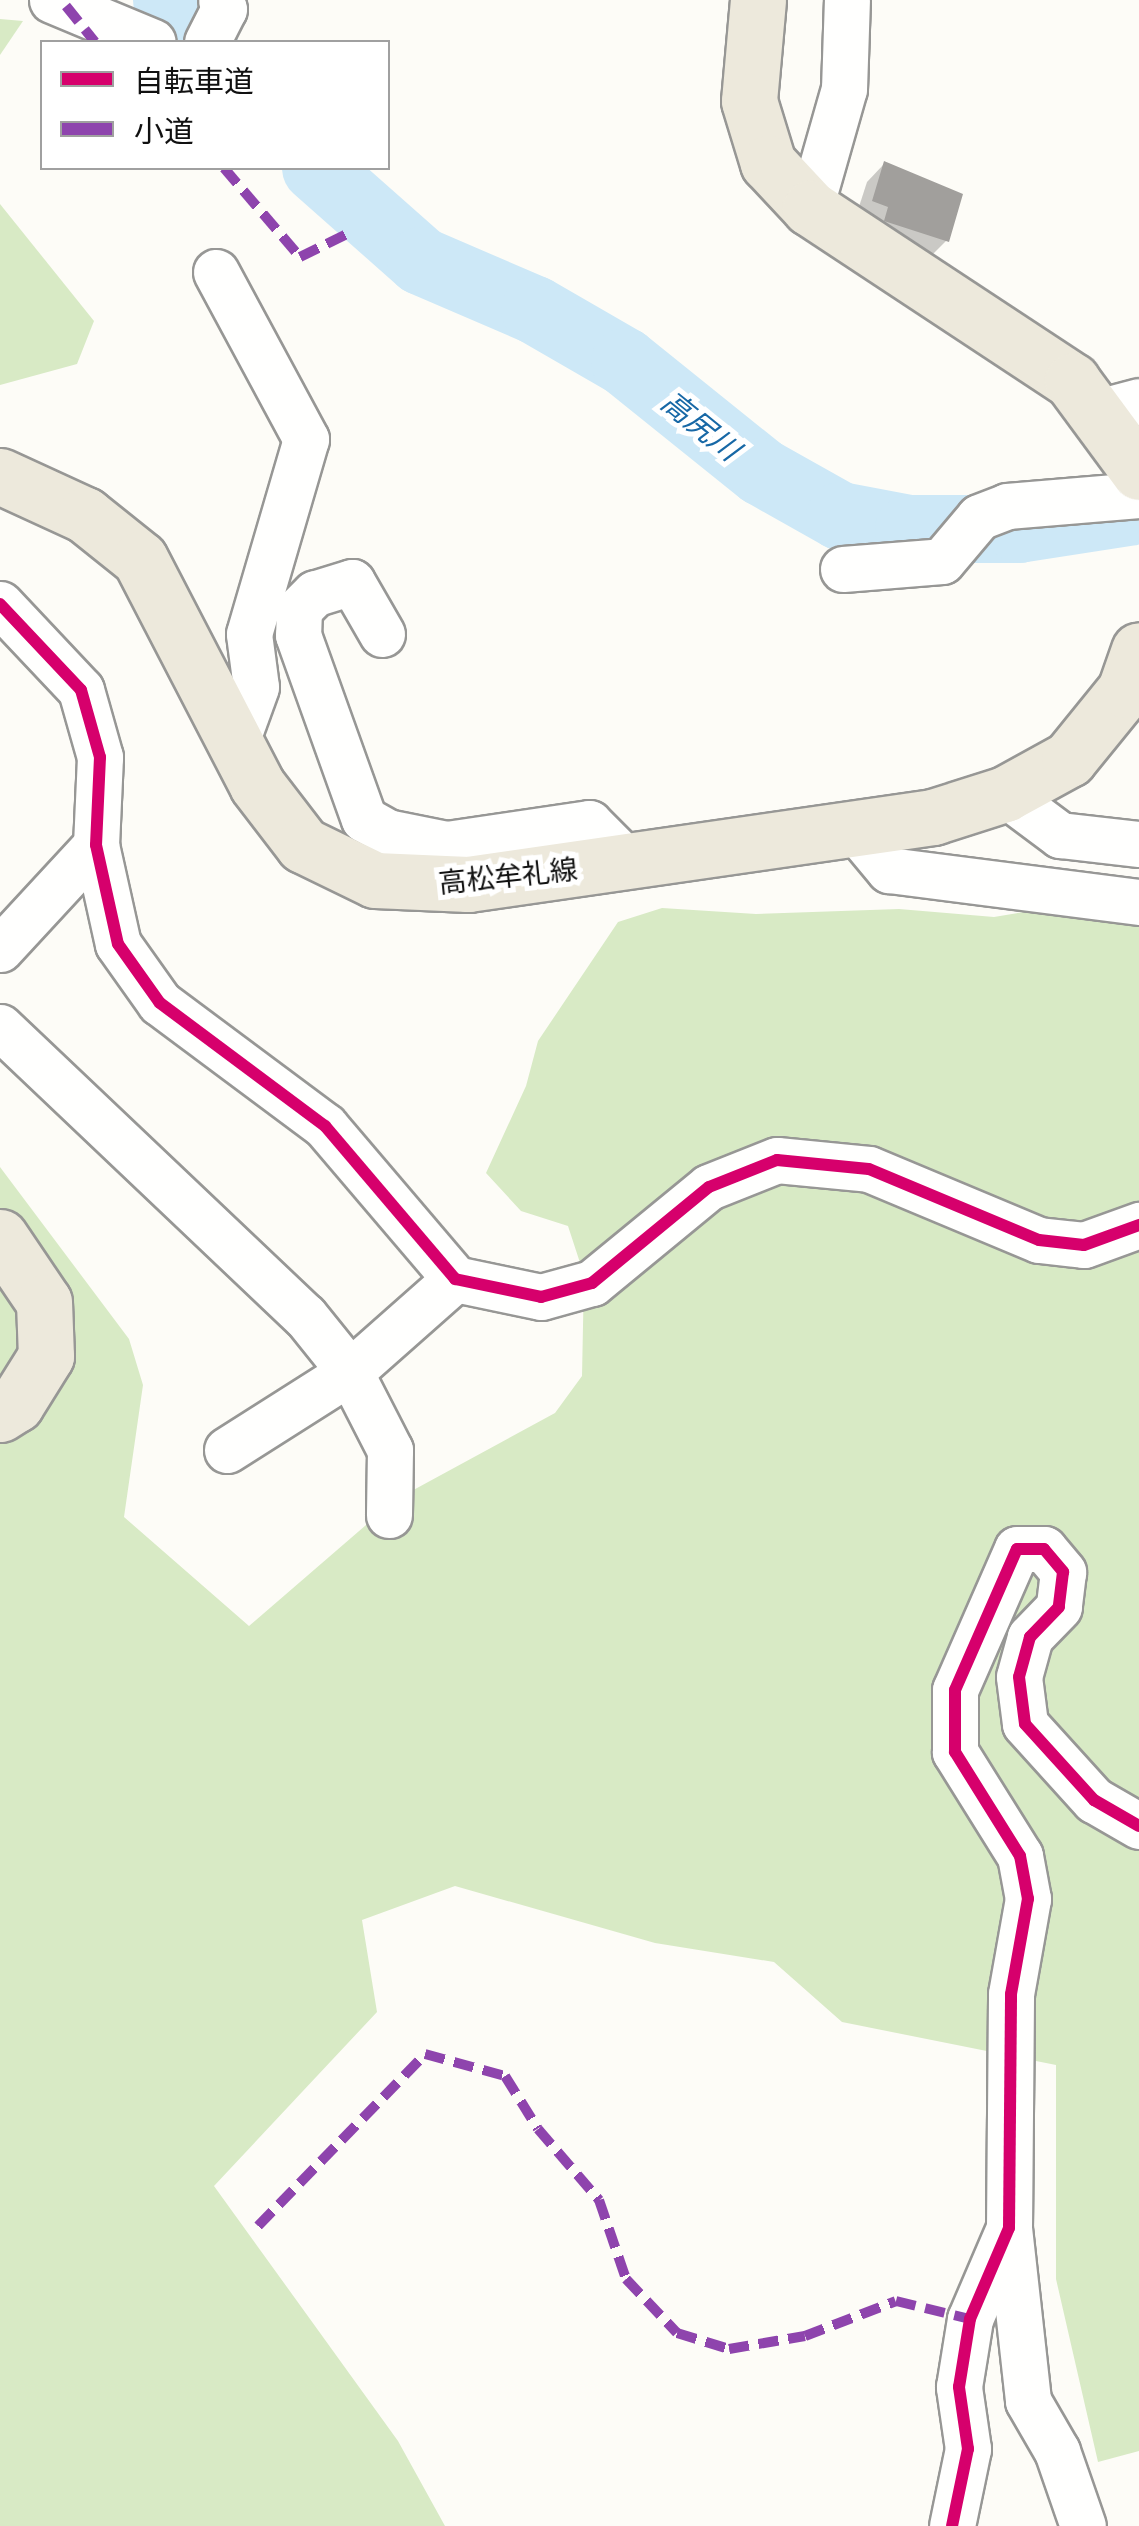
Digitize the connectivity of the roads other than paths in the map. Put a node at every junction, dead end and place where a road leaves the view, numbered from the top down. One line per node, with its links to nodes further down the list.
1 (52, 0): 5 (street)
2 (220, 0): 6 (street)
3 (758, 0): 7 (main road)
4 (847, 0): 7 (street)
5 (147, 40)
6 (208, 40)
7 (810, 208): 9 (main road)
8 (216, 272): 17 (street)
9 (1119, 406): 10 (main road)
10 (1139, 472)
11 (0, 476): 17 (main road, 高松牟礼線)
12 (1139, 495): 13 (street)
13 (843, 570)
14 (0, 604): 21 (street)
15 (382, 634): 22 (street)
16 (1138, 655): 18 (main road, 高松牟礼線)
17 (236, 742): 22 (main road, 高松牟礼線)
18 (1005, 794): 19 (main road, 高松牟礼線); 20 (street)
19 (854, 828): 22 (main road, 高松牟礼線); 23 (street)
20 (1139, 844)
21 (96, 845): 24 (street); 28 (street)
22 (626, 861)
23 (1139, 902)
24 (2, 941)
25 (0, 1027): 29 (street)
26 (1139, 1225): 28 (street)
27 (0, 1237): 30 (main road)
28 (455, 1279): 29 (street)
29 (350, 1372): 31 (street); 32 (street)
30 (5, 1406)
31 (228, 1450)
32 (389, 1514)
33 (1139, 1826): 34 (street)
34 (1009, 2228): 35 (street); 36 (street)
35 (952, 2526)
36 (1084, 2526)

